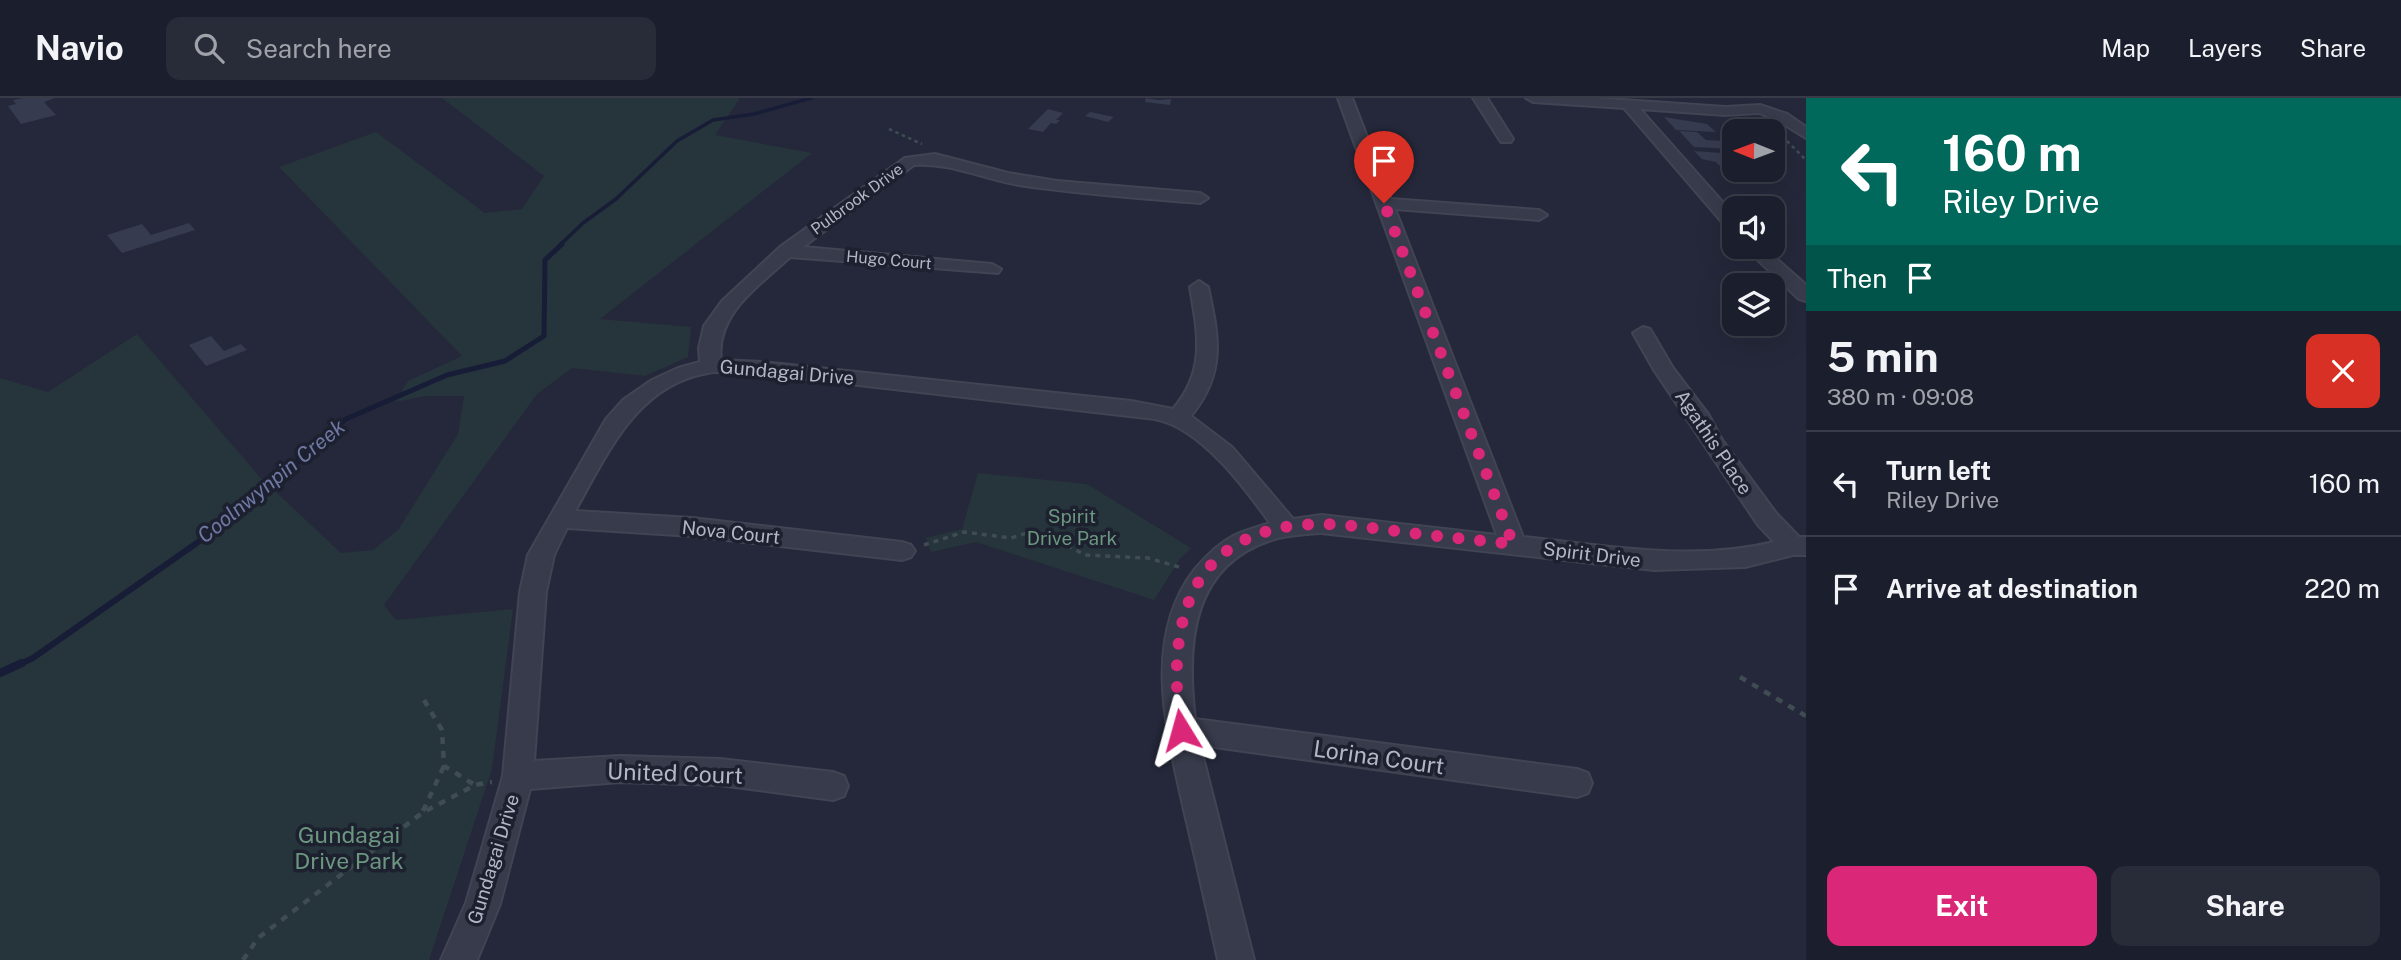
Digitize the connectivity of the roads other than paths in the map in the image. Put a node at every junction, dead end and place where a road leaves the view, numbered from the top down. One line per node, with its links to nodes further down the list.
1 (1345, 98): 9 (street)
2 (1480, 98): 7 (street)
3 (1533, 98): 5 (street)
4 (1761, 103): 5 (street); 6 (street)
5 (1628, 104): 10 (street)
6 (1806, 134)
7 (1506, 139)
8 (1200, 198): 12 (street, Pulbrook Drive)
9 (1384, 203): 11 (street); 22 (street)
10 (1722, 211)
11 (1539, 215)
12 (786, 251): 14 (street, Hugo Court); 18 (street, Pulbrook Drive)
13 (1766, 259): 16 (street)
14 (992, 269)
15 (1199, 287): 19 (street)
16 (1806, 295)
17 (1643, 333): 23 (street, Agathis Place)
18 (711, 366): 19 (street, Gundagai Drive); 20 (street, Gundagai Drive)
19 (1178, 418): 21 (street, Gundagai Drive)
20 (559, 519): 24 (street, Nova Court); 26 (street, Gundagai Drive)
21 (1286, 527): 22 (street, Spirit Drive); 25 (street, Spirit Drive)
22 (1513, 544): 23 (street, Spirit Drive)
23 (1800, 546)
24 (902, 551)
25 (1181, 730): 27 (street, Lorina Court); 30 (street, Spirit Drive)
26 (518, 776): 28 (street, United Court); 29 (street, Gundagai Drive)
27 (1577, 783)
28 (832, 786)
29 (459, 960)
30 (1236, 960)

